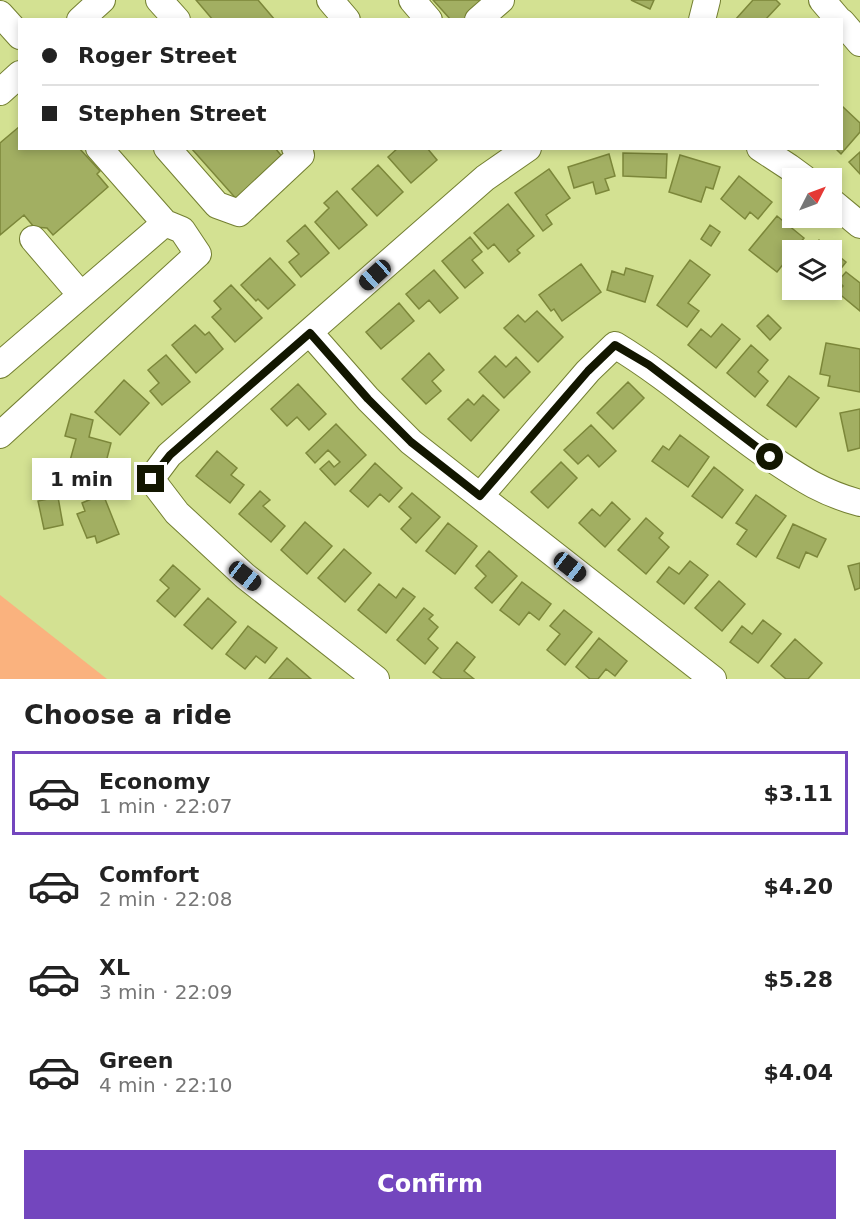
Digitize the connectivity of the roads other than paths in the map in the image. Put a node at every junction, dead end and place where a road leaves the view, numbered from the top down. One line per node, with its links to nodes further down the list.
1 (102, 0): 9 (street)
2 (159, 0): 10 (street)
3 (330, 0): 11 (street)
4 (412, 0): 12 (street)
5 (501, 0): 13 (street)
6 (708, 0): 14 (street)
7 (822, 0): 15 (street)
8 (0, 14): 17 (street)
9 (82, 18)
10 (175, 18)
11 (345, 18)
12 (427, 18)
13 (480, 18)
14 (703, 18)
15 (837, 18)
16 (843, 24): 18 (street)
17 (18, 34)
18 (860, 43)
19 (18, 76): 20 (street)
20 (0, 92)
21 (101, 150): 28 (street)
22 (169, 150): 23 (street)
23 (297, 150)
24 (525, 150): 32 (street)
25 (763, 150): 26 (street)
26 (790, 168)
27 (842, 210): 29 (street)
28 (165, 223): 31 (street); 34 (street)
29 (860, 225)
30 (33, 239): 31 (street)
31 (81, 295): 33 (street)
32 (310, 333): 35 (street); 37 (street)
33 (0, 364)
34 (0, 435)
35 (480, 496): 36 (street); 38 (street)
36 (860, 503)
37 (376, 679)
38 (713, 679)

